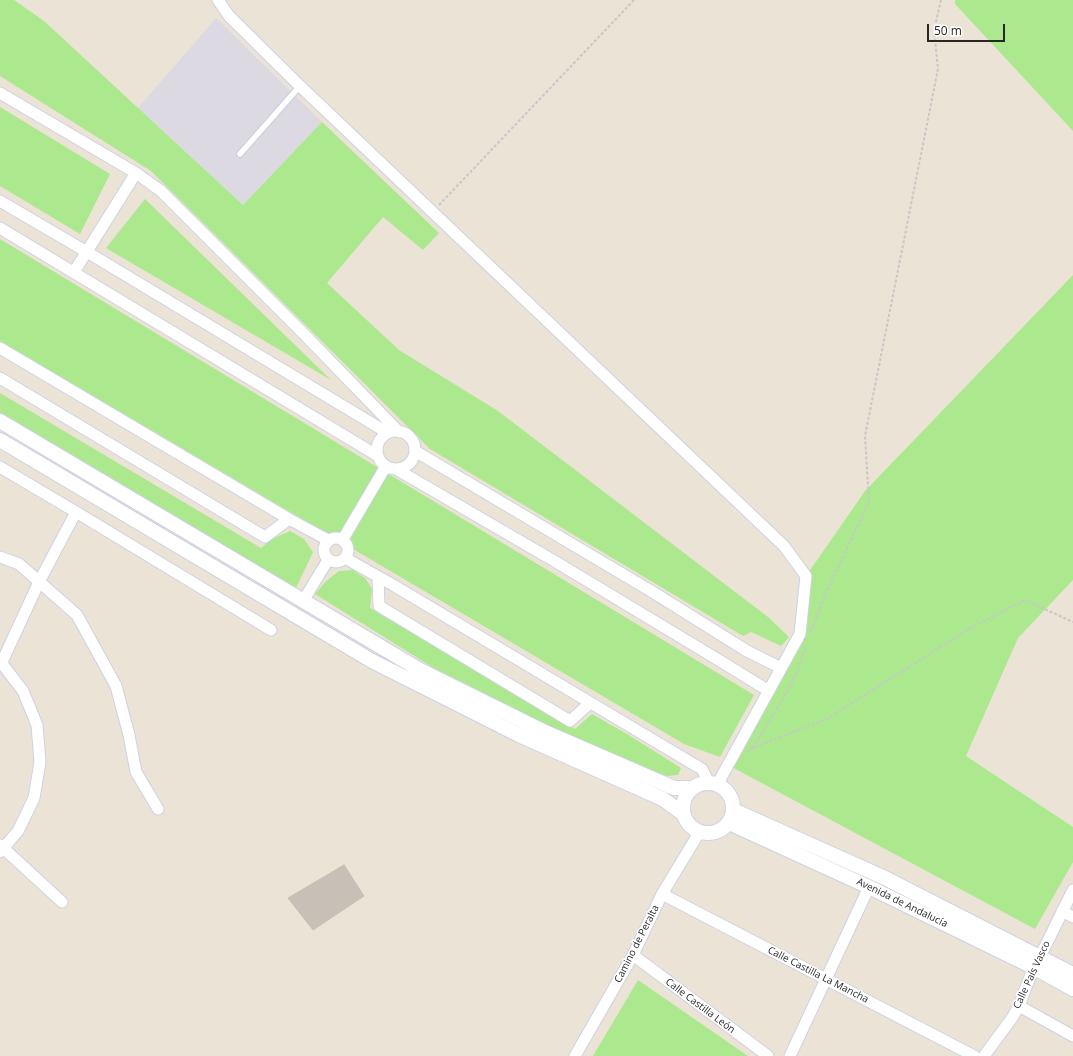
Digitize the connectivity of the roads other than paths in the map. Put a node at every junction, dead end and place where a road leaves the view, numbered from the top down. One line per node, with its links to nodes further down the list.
1 (220, 1): 2 (street)
2 (300, 86): 4 (lane); 31 (street)
3 (0, 93): 5 (street)
4 (240, 154)
5 (136, 173): 8 (street); 13 (street)
6 (0, 201): 8 (street)
7 (0, 228): 9 (street)
8 (87, 252): 9 (street); 13 (street)
9 (74, 272): 16 (street)
10 (0, 348): 20 (street)
11 (0, 378): 20 (street)
12 (0, 421): 28 (street)
13 (393, 432): 15 (street); 16 (street)
14 (0, 440): 37 (street)
15 (414, 451): 18 (street); 31 (street)
16 (378, 456): 18 (street)
17 (0, 467): 19 (street)
18 (391, 468): 22 (street); 32 (street)
19 (76, 512): 27 (street); 29 (street)
20 (289, 519): 21 (street)
21 (328, 540): 22 (street); 25 (street)
22 (343, 540): 24 (street)
23 (0, 557): 27 (street)
24 (345, 558): 25 (street); 26 (street)
25 (328, 560): 28 (street)
26 (378, 577): 33 (street); 33 (street)
27 (39, 582): 30 (street); 36 (street)
28 (303, 601): 35 (street)
29 (271, 630)
30 (1, 661): 40 (street)
31 (781, 668): 32 (street)
32 (769, 692): 34 (street)
33 (590, 703): 34 (street)
34 (713, 784): 35 (street); 38 (street)
35 (692, 788): 37 (street)
36 (158, 809)
37 (682, 813): 39 (street)
38 (731, 816): 39 (street); 41 (street, Avenida de Andalucía); 48 (street, Avenida de Andalucía)
39 (699, 832): 43 (street, Camino de Peralta)
40 (1, 849): 44 (street)
41 (869, 887): 48 (street, Avenida de Andalucía); 50 (street)
42 (1073, 890): 45 (street, Calle País Vasco)
43 (662, 894): 47 (street, Camino de Peralta); 50 (street, Calle Castilla La Mancha)
44 (62, 902)
45 (1062, 911): 46 (street); 48 (street, Calle País Vasco)
46 (1073, 917)
47 (633, 955): 54 (street, Camino de Peralta); 55 (street, Calle Castilla León)
48 (1038, 962): 49 (street, Avenida de Andalucía); 51 (street, Avenida de Andalucía); 52 (street, Calle País Vasco)
49 (1073, 974)
50 (826, 979): 58 (street); 59 (street, Calle Castilla La Mancha)
51 (1073, 989)
52 (1018, 1006): 53 (street); 60 (street, Calle País Vasco)
53 (1073, 1036)
54 (575, 1056)
55 (768, 1056)
56 (781, 1056): 57 (street)
57 (785, 1056)
58 (790, 1056)
59 (974, 1056)
60 (984, 1056)

